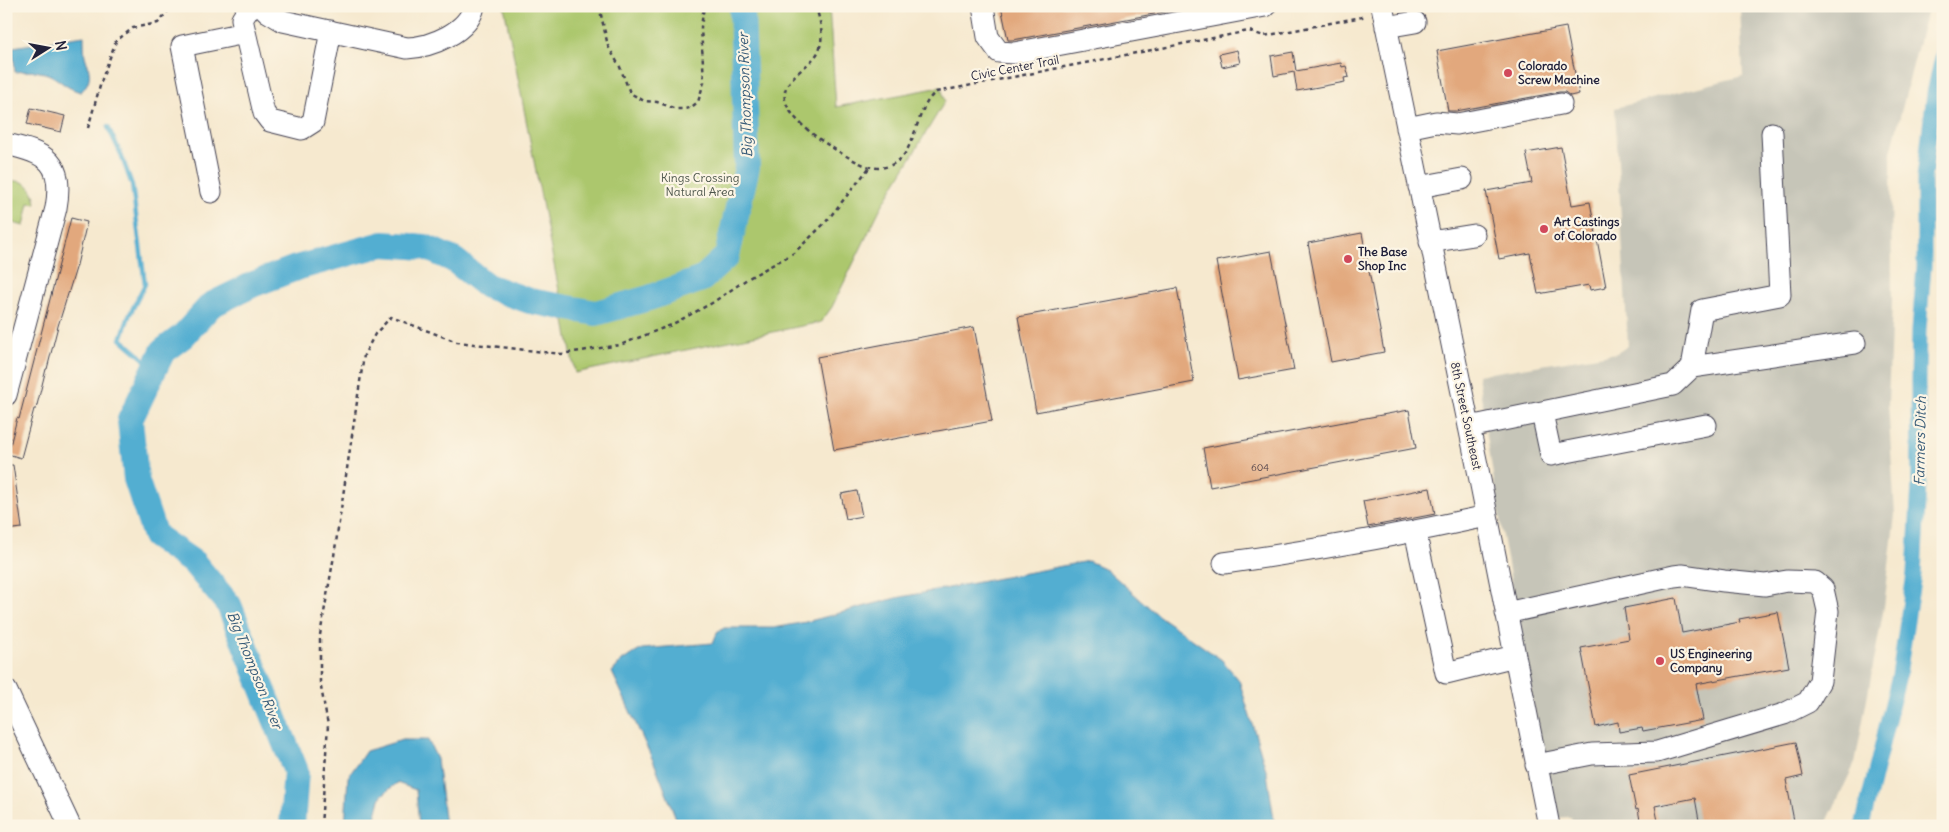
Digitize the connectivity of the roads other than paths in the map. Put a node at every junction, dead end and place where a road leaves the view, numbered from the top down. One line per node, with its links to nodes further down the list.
1 (251, 6): 9 (street)
2 (262, 6): 8 (street)
3 (474, 6): 8 (street)
4 (983, 6): 5 (street)
5 (1251, 7)
6 (1384, 15): 7 (street); 11 (street, 8th Street Southeast)
7 (1415, 22)
8 (331, 31): 9 (street)
9 (245, 33): 16 (street)
10 (1561, 104): 11 (street)
11 (1407, 128): 15 (street, 8th Street Southeast)
12 (1772, 133): 20 (street)
13 (6, 144): 21 (street)
14 (1462, 179): 15 (street)
15 (1419, 187): 18 (street, 8th Street Southeast)
16 (210, 192)
17 (1474, 234): 18 (street)
18 (1430, 242): 24 (street, 8th Street Southeast)
19 (1855, 343): 20 (street)
20 (1692, 367): 22 (street)
21 (6, 395)
22 (1542, 413): 23 (street); 24 (street)
23 (1706, 425)
24 (1469, 427): 25 (street, 8th Street Southeast)
25 (1487, 516): 26 (street); 28 (street, 8th Street Southeast)
26 (1415, 532): 27 (street); 29 (street)
27 (1224, 563)
28 (1506, 613): 29 (street, 8th Street Southeast); 31 (street)
29 (1515, 656): 31 (street, 8th Street Southeast)
30 (6, 690): 32 (street)
31 (1536, 765): 33 (street, 8th Street Southeast)
32 (70, 826)
33 (1549, 826)

